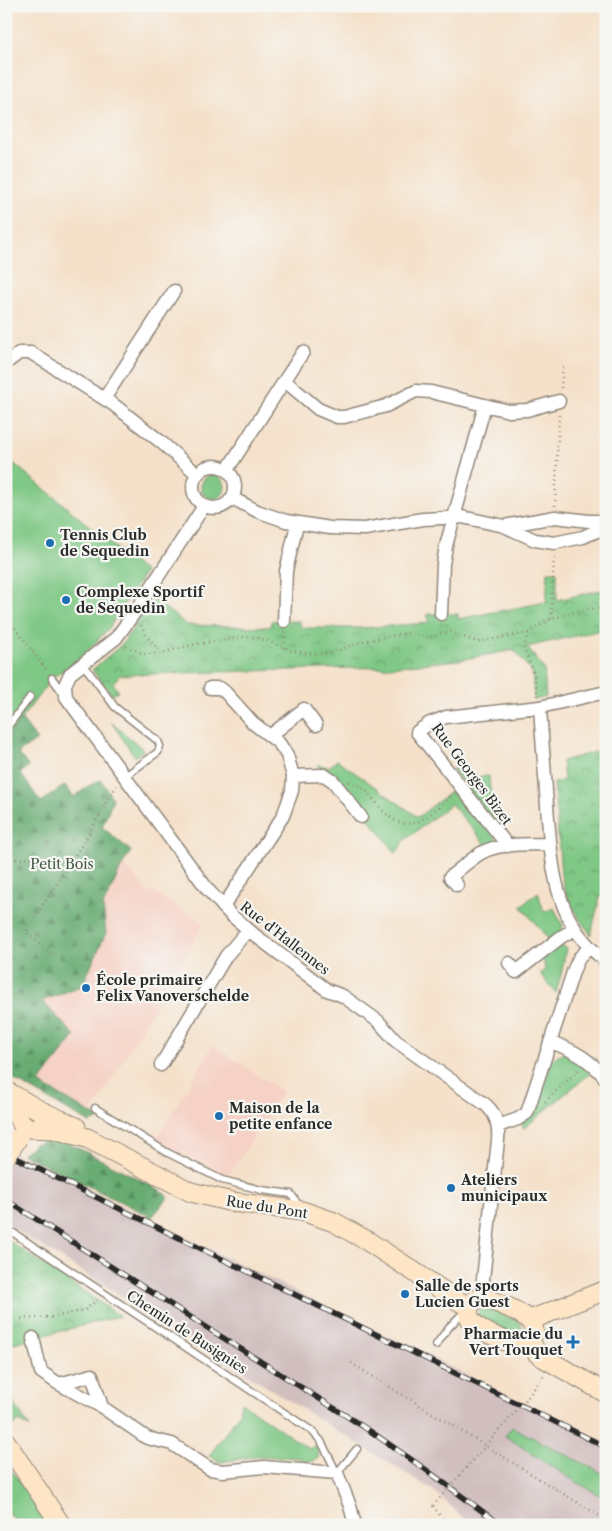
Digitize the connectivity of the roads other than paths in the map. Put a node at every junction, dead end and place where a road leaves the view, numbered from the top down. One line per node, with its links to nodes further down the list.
1 (174, 292): 5 (street)
2 (303, 352): 4 (street)
3 (6, 363): 5 (street)
4 (285, 381): 7 (street); 8 (street)
5 (104, 399): 9 (street)
6 (560, 401): 7 (street)
7 (485, 405): 12 (street)
8 (227, 470): 9 (street); 10 (street)
9 (196, 474): 11 (street)
10 (232, 498): 11 (street); 14 (street)
11 (204, 506): 19 (street)
12 (454, 517): 14 (street); 15 (street); 17 (street)
13 (606, 521): 15 (street)
14 (296, 524): 18 (street)
15 (504, 526): 16 (street)
16 (606, 526)
17 (441, 614)
18 (284, 621)
19 (83, 664): 24 (street); 30 (lane)
20 (52, 678): 24 (lane, Rue d'Hallennes)
21 (210, 688): 28 (street)
22 (606, 692): 25 (street, Rue Georges Bizet)
23 (30, 697): 27 (lane)
24 (66, 697): 30 (street, Rue d'Hallennes)
25 (540, 707): 32 (street); 33 (street, Rue Georges Bizet)
26 (316, 724): 28 (street)
27 (6, 729)
28 (271, 735): 29 (street)
29 (293, 776): 31 (street); 35 (street)
30 (124, 777): 35 (street, Rue d'Hallennes)
31 (361, 816)
32 (550, 844): 33 (street); 36 (street)
33 (508, 846): 34 (street)
34 (457, 885)
35 (223, 907): 37 (street, Rue d'Hallennes)
36 (575, 929): 38 (street); 40 (street)
37 (248, 930): 42 (street); 48 (street, Rue d'Hallennes)
38 (589, 948): 39 (street); 41 (street)
39 (606, 961)
40 (509, 963)
41 (551, 1042): 43 (street); 48 (street)
42 (161, 1065)
43 (606, 1079)
44 (6, 1091): 46 (street, Rue du Pont)
45 (6, 1096): 49 (street)
46 (37, 1108): 49 (street); 50 (street, Rue du Pont)
47 (94, 1108): 52 (lane)
48 (498, 1126): 55 (street)
49 (25, 1129): 50 (street, Rue du Pont); 51 (street, bridge)
50 (111, 1150): 52 (street, Rue du Pont)
51 (6, 1156)
52 (302, 1211): 55 (street, Rue du Pont)
53 (6, 1228): 65 (lane, Chemin de Busignies)
54 (606, 1290): 56 (street)
55 (475, 1302): 56 (street, Rue du Pont); 58 (street); 59 (lane)
56 (530, 1320): 58 (street)
57 (33, 1338): 60 (street)
58 (529, 1340): 61 (street)
59 (436, 1345)
60 (59, 1384): 62 (street); 62 (street)
61 (606, 1393)
62 (102, 1407): 65 (street)
63 (6, 1442): 66 (street)
64 (357, 1449): 65 (lane)
65 (337, 1473): 67 (street)
66 (61, 1525)
67 (355, 1525)

